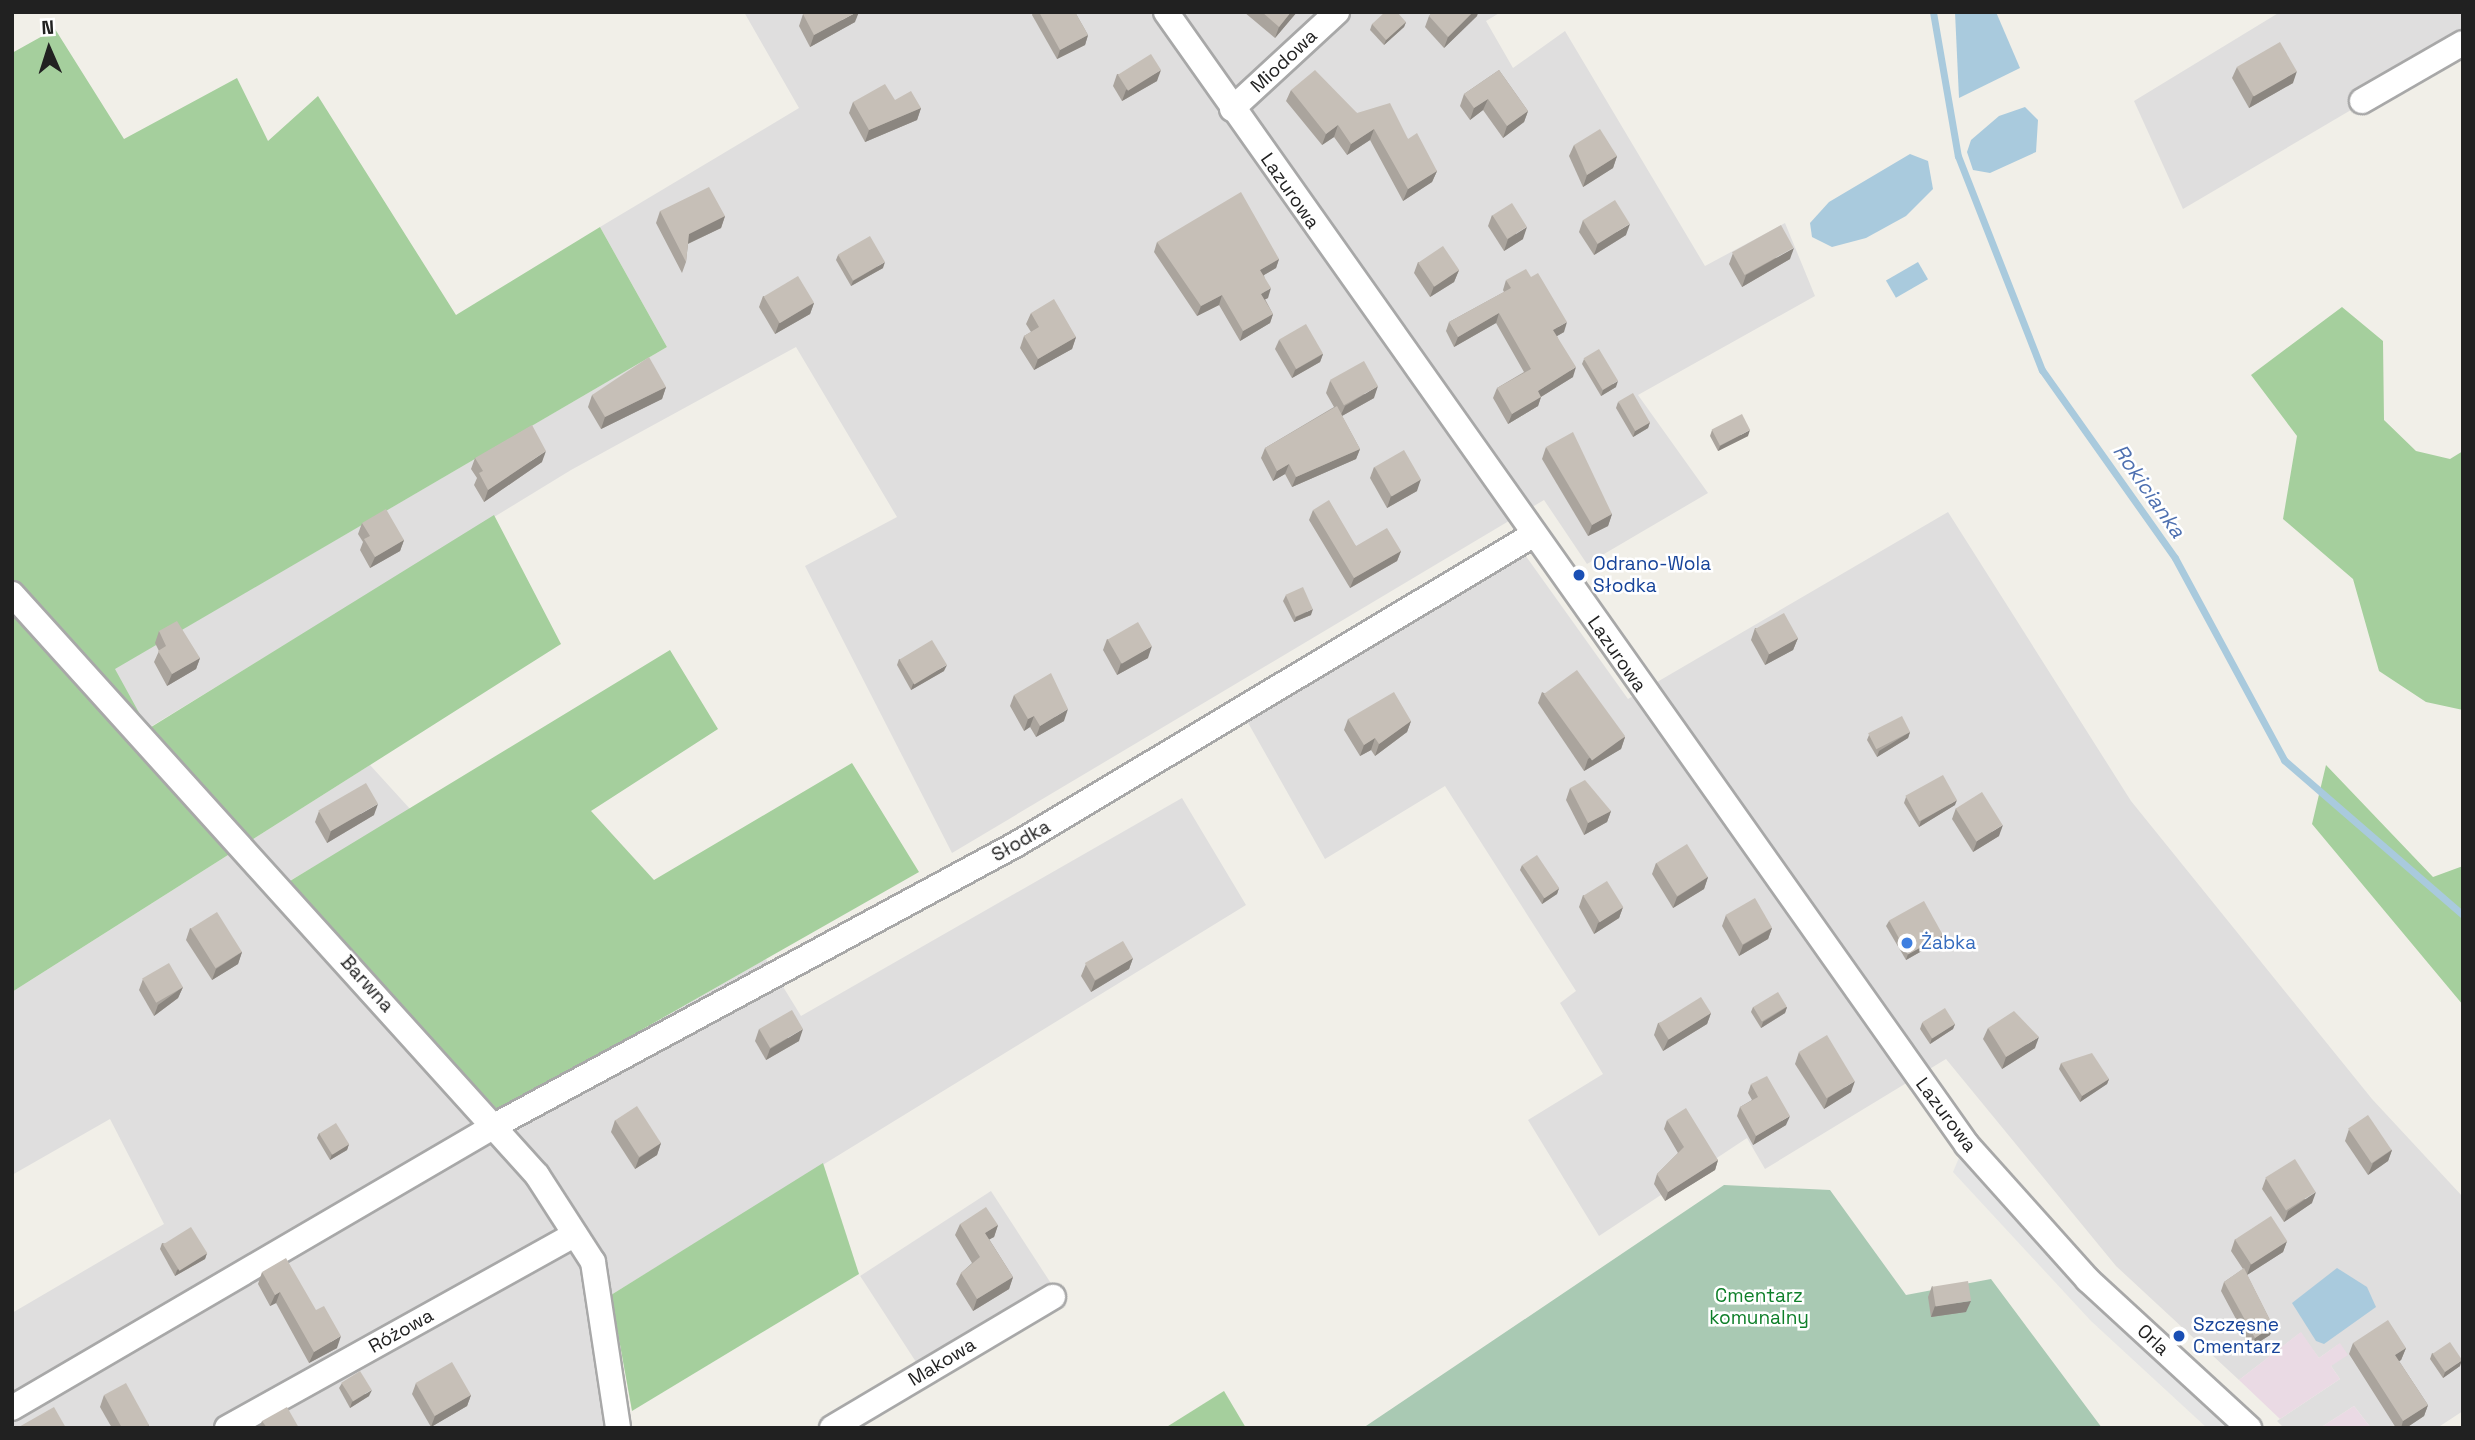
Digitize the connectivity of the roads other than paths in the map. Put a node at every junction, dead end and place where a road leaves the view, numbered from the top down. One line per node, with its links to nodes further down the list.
1 (1166, 12): 5 (street, Lazurowa)
2 (1337, 12): 5 (street, Miodowa)
3 (2463, 43): 4 (street)
4 (2362, 101)
5 (1232, 109): 6 (street, Lazurowa)
6 (1533, 535): 8 (street, Słodka); 10 (street, Lazurowa)
7 (12, 594): 8 (street, Barwna)
8 (496, 1125): 9 (street, Barwna); 12 (street, Słodka)
9 (575, 1234): 13 (street, Różowa); 14 (street, Barwna)
10 (2088, 1280): 16 (street, Orla)
11 (1053, 1297): 15 (street, Makowa)
12 (12, 1408)
13 (227, 1428)
14 (618, 1428)
15 (832, 1428)
16 (2249, 1428)

